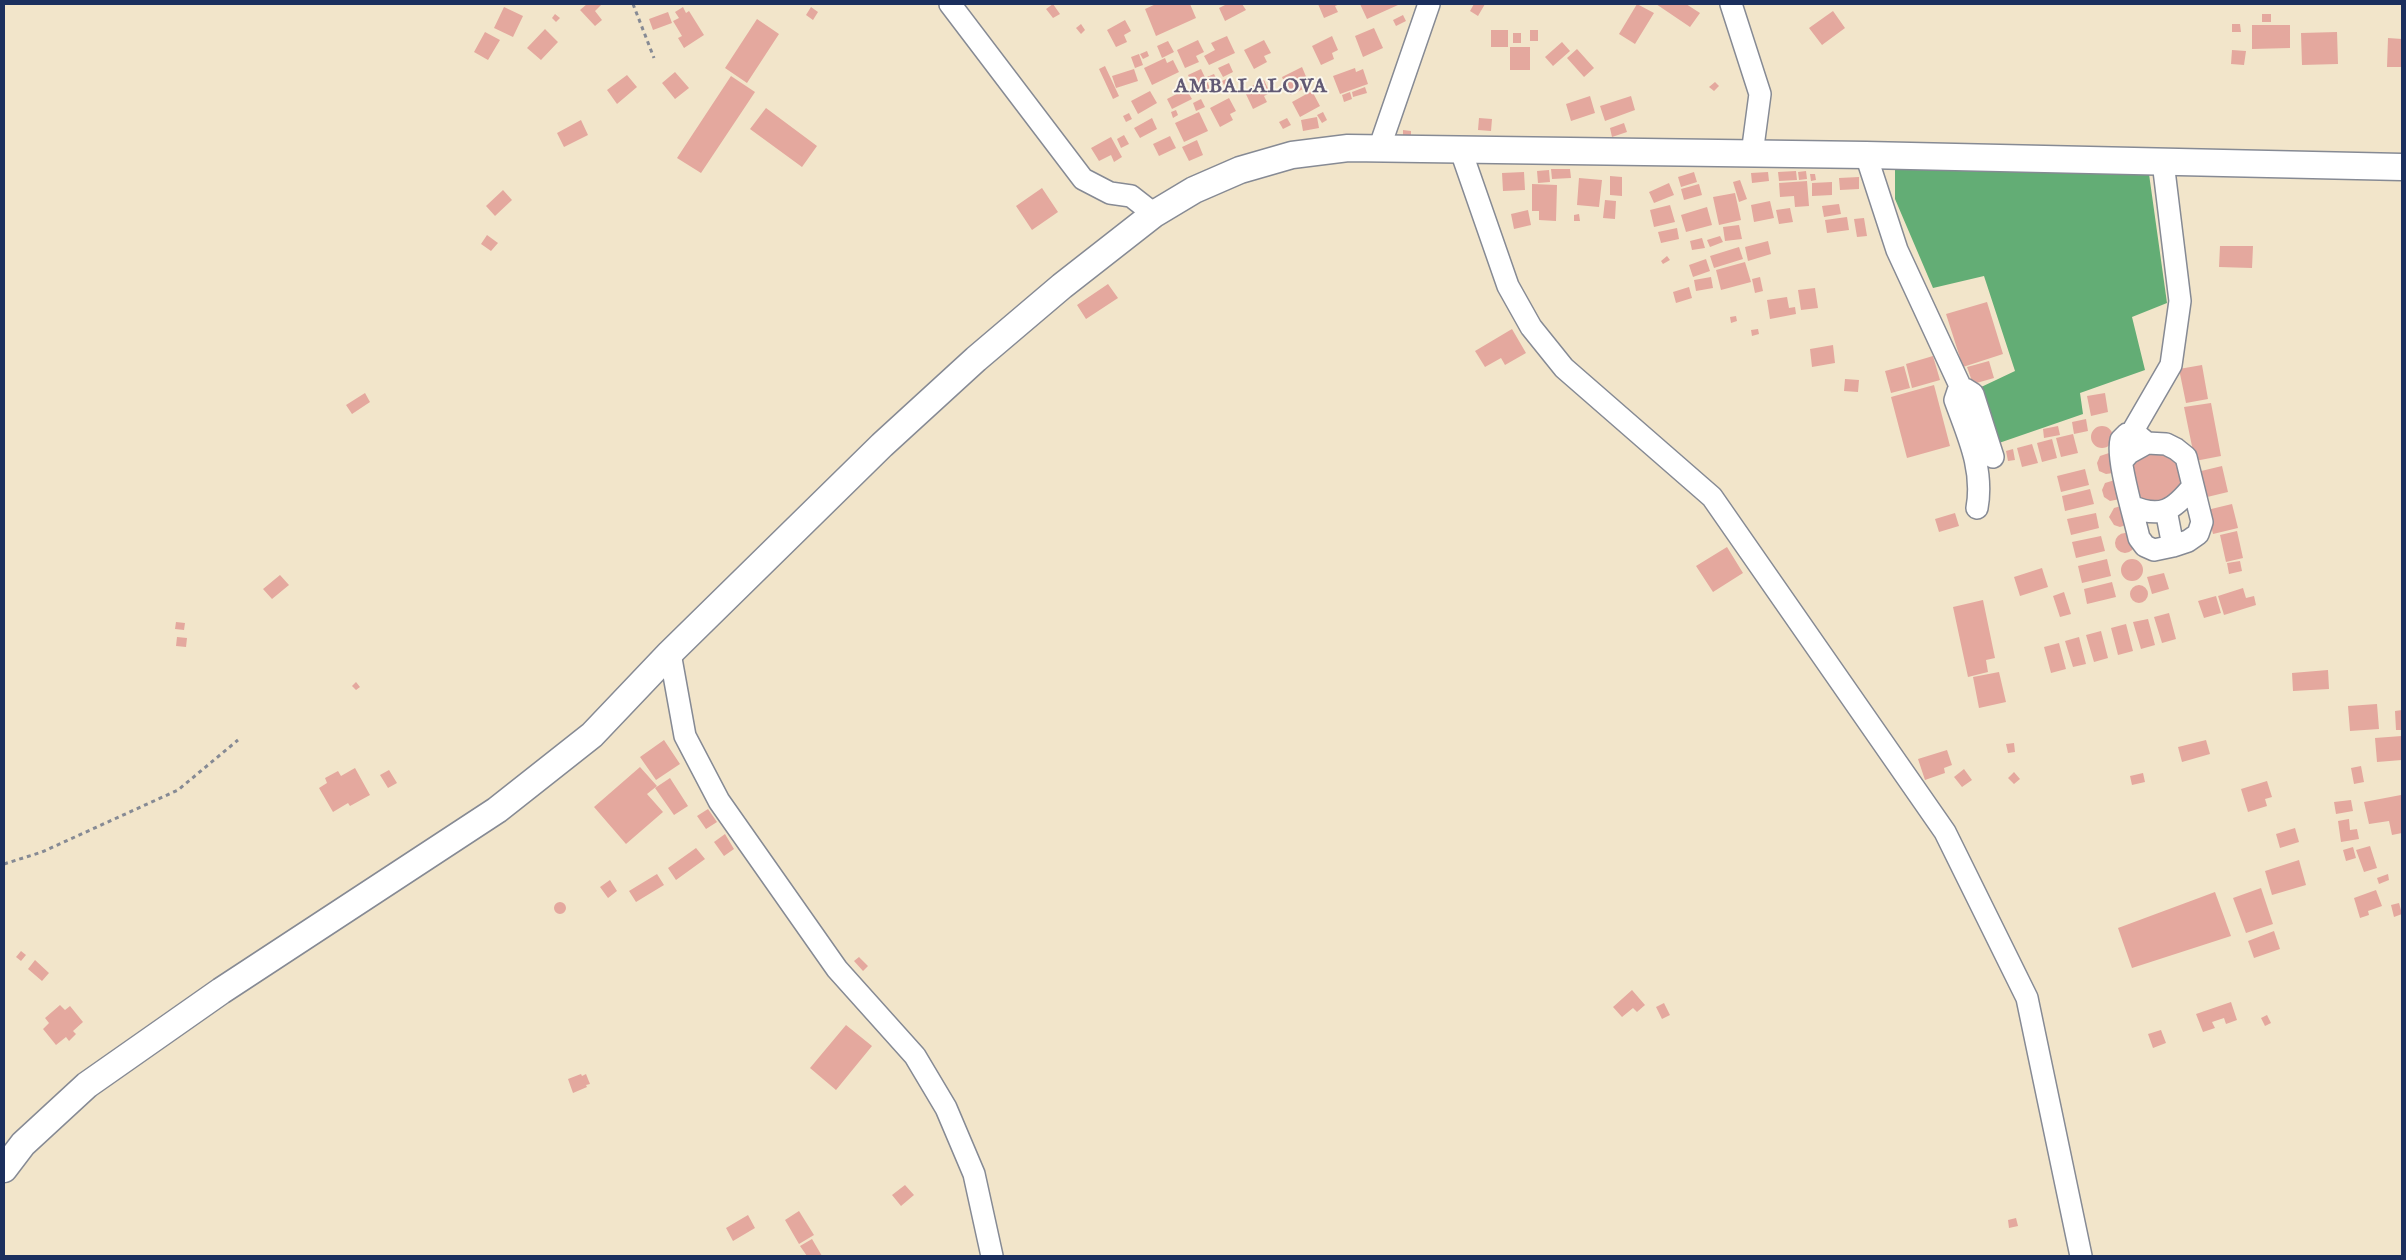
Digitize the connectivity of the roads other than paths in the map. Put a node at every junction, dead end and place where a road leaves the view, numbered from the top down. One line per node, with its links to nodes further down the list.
1 (950, 4): 10 (street)
2 (1429, 4): 4 (street)
3 (1731, 4): 6 (street)
4 (1379, 149): 5 (main road); 10 (main road)
5 (1461, 151): 6 (main road); 22 (street)
6 (1752, 154): 7 (main road)
7 (1866, 155): 8 (main road); 11 (street)
8 (2163, 162): 9 (main road); 12 (street)
9 (2402, 167)
10 (1154, 214): 19 (main road)
11 (1962, 390): 13 (street); 16 (street)
12 (2139, 438): 14 (street); 15 (street)
13 (1993, 457)
14 (2193, 486): 17 (street); 18 (street)
15 (2132, 506): 17 (street); 18 (street)
16 (1977, 508)
17 (2166, 510): 18 (street)
18 (2173, 546)
19 (670, 653): 20 (main road); 21 (street)
20 (4, 1169)
21 (992, 1256)
22 (2081, 1256)

